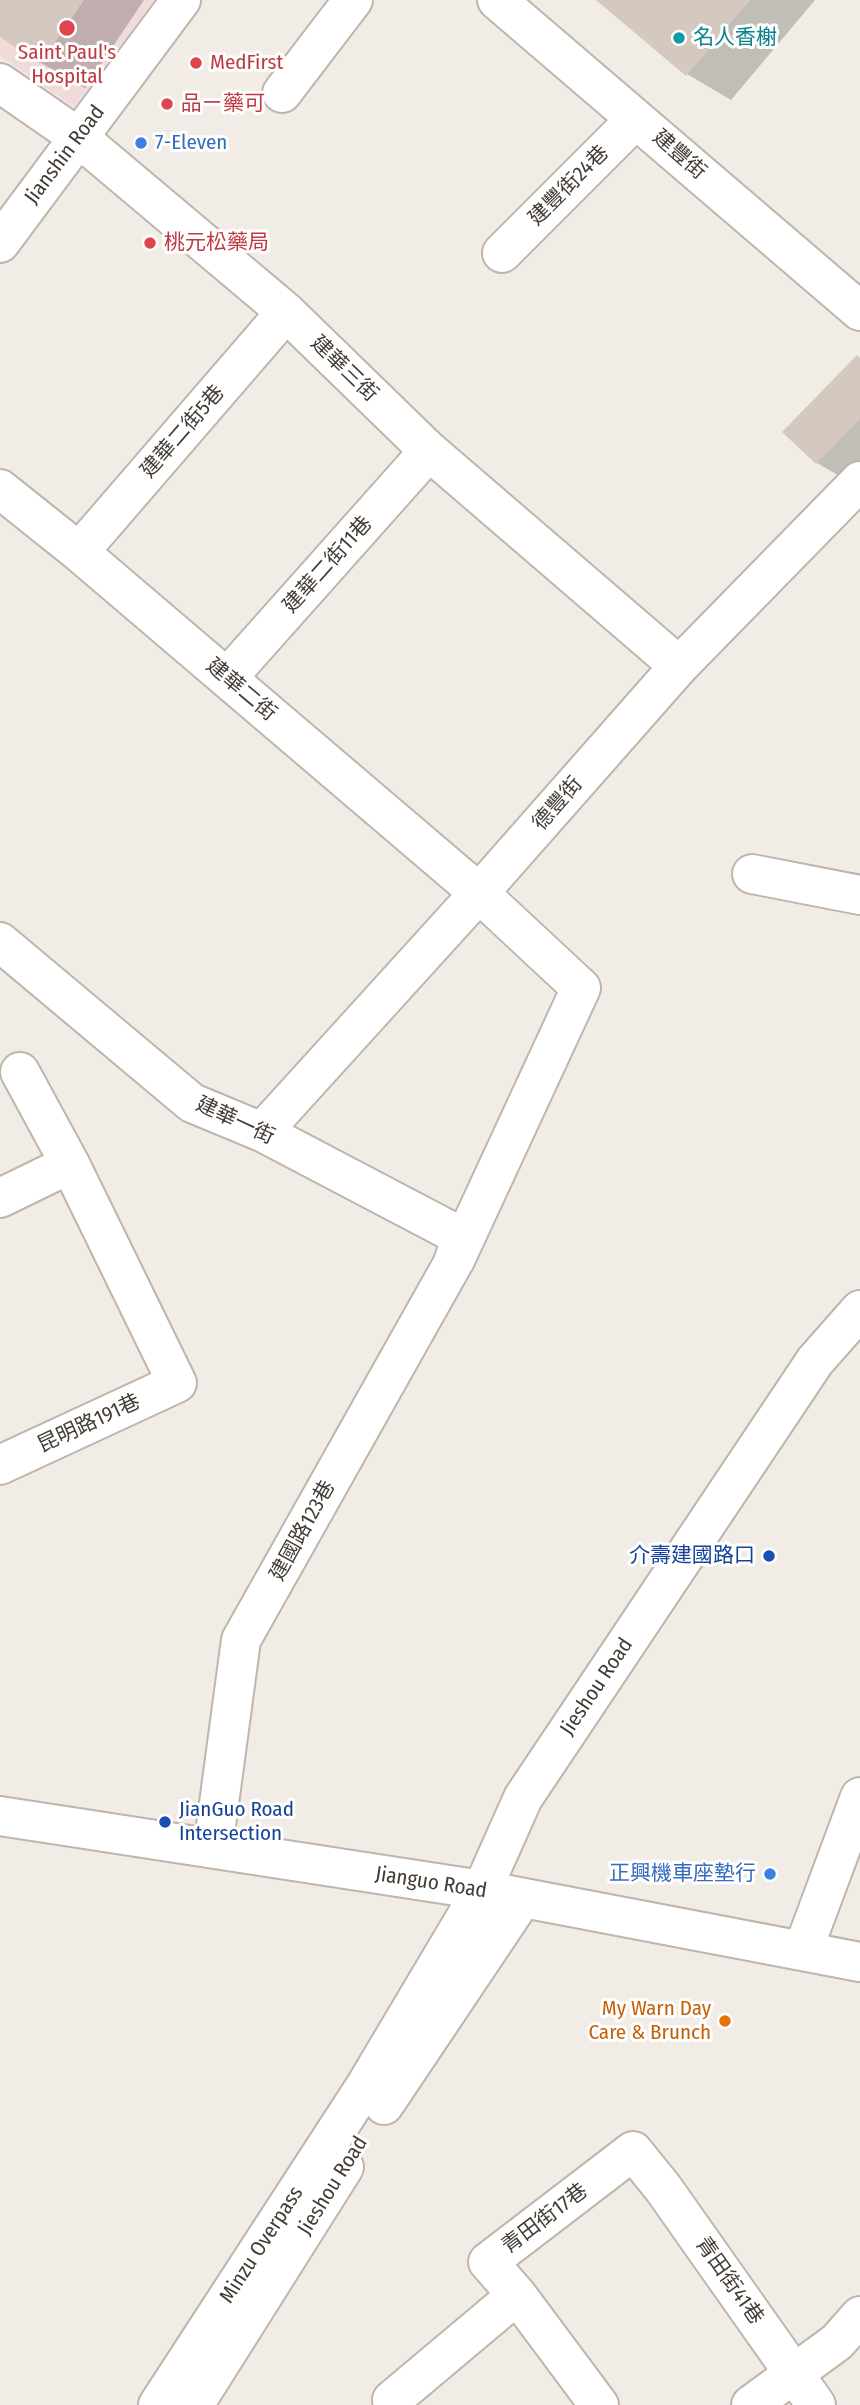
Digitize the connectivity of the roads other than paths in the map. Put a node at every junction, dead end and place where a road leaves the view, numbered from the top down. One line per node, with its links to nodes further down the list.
1 (181, 0): 7 (street, Jianshin Road)
2 (353, 0): 5 (street)
3 (497, 0): 6 (street, 建豐街)
4 (0, 83): 7 (street, 建華三街)
5 (282, 93)
6 (636, 119): 9 (street, 建豐街24巷); 10 (street, 建豐街)
7 (78, 137): 8 (street, Jianshin Road); 11 (street, 建華三街)
8 (0, 243)
9 (502, 253)
10 (860, 310)
11 (286, 312): 12 (street, 建華三街); 15 (street, 建華二街5巷)
12 (429, 451): 16 (street, 建華三街); 17 (street, 建華二街11巷)
13 (860, 481): 16 (street, 德豐街)
14 (0, 489): 15 (street, 建華二街)
15 (79, 552): 17 (street, 建華二街)
16 (679, 666): 19 (street, 德豐街)
17 (227, 678): 19 (street, 建華二街)
18 (752, 874): 20 (street)
19 (479, 892): 23 (street, 德豐街); 26 (street, 建華二街)
20 (860, 895)
21 (0, 942): 23 (street, 建華一街)
22 (20, 1072): 24 (street)
23 (262, 1132): 26 (street, 建華一街)
24 (70, 1164): 25 (street); 28 (street, 昆明路191巷)
25 (0, 1198)
26 (457, 1251): 31 (street, 建國路123巷)
27 (860, 1310): 32 (street, Jieshou Road)
28 (0, 1465)
29 (860, 1797): 34 (street)
30 (0, 1816): 31 (street, Jianguo Road)
31 (213, 1848): 32 (street, Jianguo Road)
32 (472, 1889): 33 (street, Jianguo Road); 36 (street, Jieshou Road); 41 (street, Jieshou Road)
33 (522, 1899): 34 (street, Jianguo Road); 43 (street, Jieshou Road)
34 (803, 1950): 35 (street, Jianguo Road)
35 (860, 1962)
36 (366, 2085): 42 (street, Minzu Overpass)
37 (663, 2188): 38 (street, 青田街17巷); 40 (street, 青田街41巷)
38 (517, 2295): 44 (street); 45 (street)
39 (860, 2316): 40 (street)
40 (794, 2373): 46 (street); 47 (street, 青田街41巷)
41 (139, 2405)
42 (158, 2405)
43 (194, 2405)
44 (395, 2405)
45 (599, 2405)
46 (751, 2405)
47 (816, 2405)

